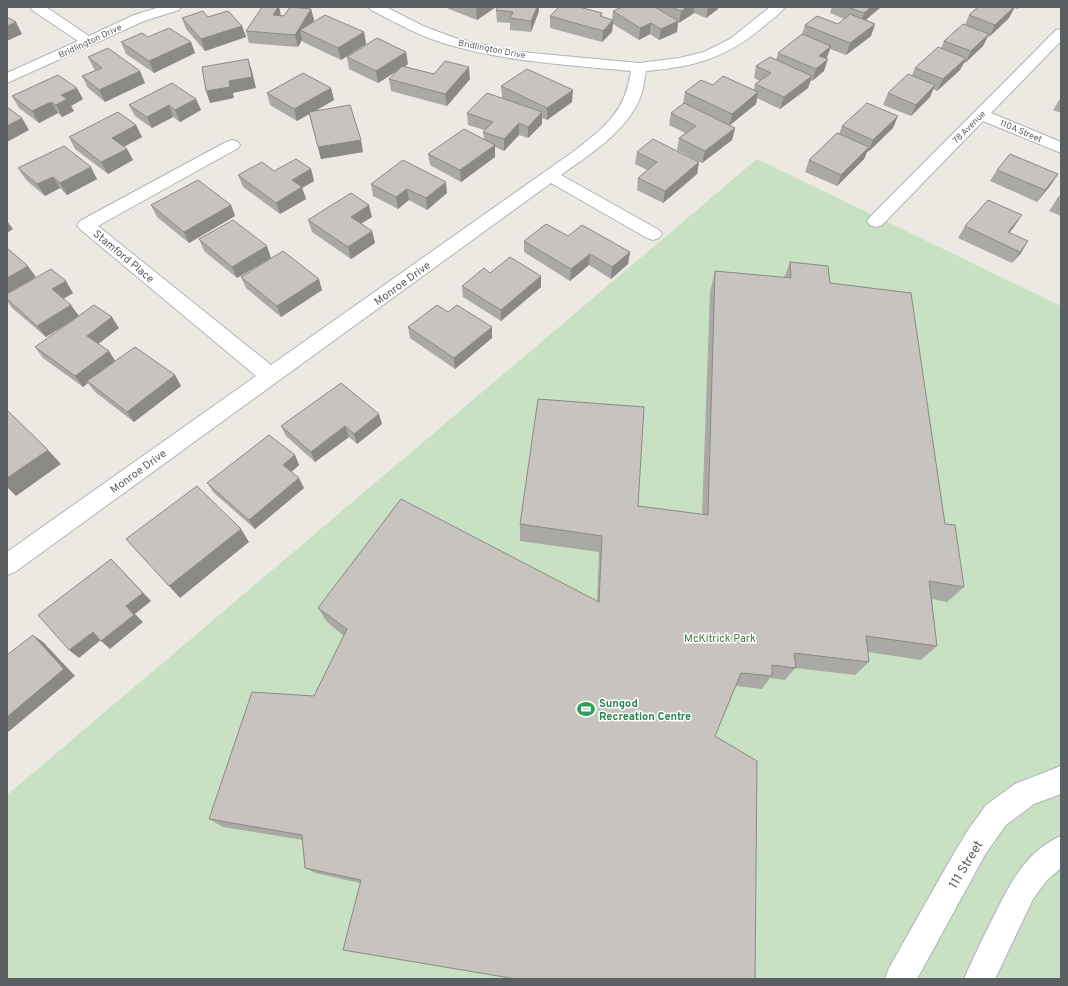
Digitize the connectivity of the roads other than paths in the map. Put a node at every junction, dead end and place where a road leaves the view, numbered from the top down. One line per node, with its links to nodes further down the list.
1 (37, 7): 6 (street)
2 (174, 7): 6 (street, Bridlington Drive)
3 (376, 7): 7 (street, Bridlington Drive)
4 (778, 7): 7 (street)
5 (1061, 33): 9 (street, 78 Avenue)
6 (88, 41): 8 (street, Bridlington Drive)
7 (639, 67): 12 (street, Monroe Drive)
8 (7, 79)
9 (981, 114): 11 (street, 110A Street); 13 (street, 78 Avenue)
10 (232, 145): 15 (street, Stamford Place)
11 (1061, 148)
12 (550, 176): 14 (street); 15 (street, Monroe Drive)
13 (876, 221)
14 (653, 234)
15 (271, 376): 16 (street, Monroe Drive)
16 (7, 565)
17 (1061, 780): 19 (street, 111 Street)
18 (1061, 850): 20 (street)
19 (900, 979)
20 (979, 979)

